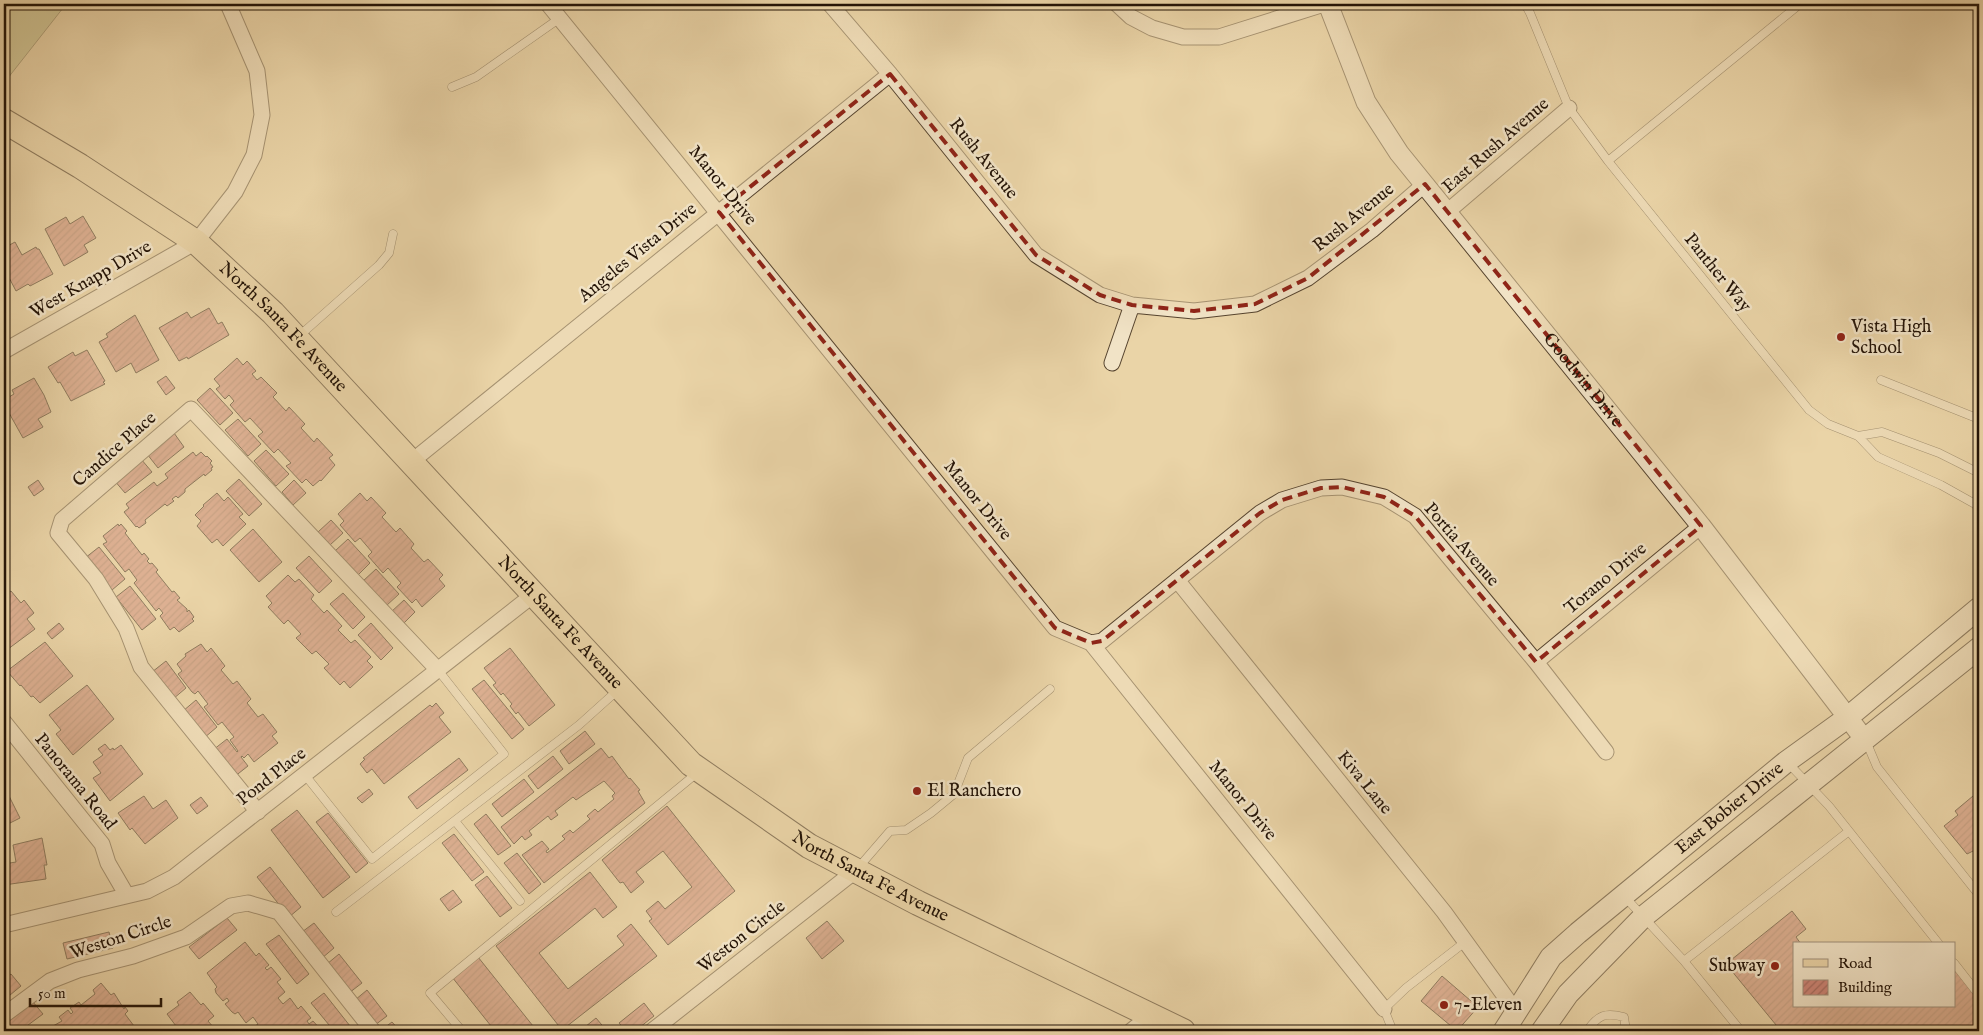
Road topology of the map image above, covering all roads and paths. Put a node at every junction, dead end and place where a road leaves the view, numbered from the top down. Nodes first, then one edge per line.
1 (228, 4) edge
2 (548, 4) edge
3 (830, 4) edge
4 (1117, 4) edge
5 (1324, 4) edge
6 (1328, 4) edge
7 (1525, 4) edge
8 (1800, 4) edge
9 (560, 18) junction
10 (890, 74) junction
11 (452, 87) dead end
12 (1569, 108) junction
13 (4, 121) edge
14 (1608, 161) junction
15 (1425, 184) junction
16 (719, 212) junction
17 (1447, 212) junction
18 (393, 234) dead end
19 (196, 242) junction
20 (1132, 305) junction
21 (297, 338) junction
22 (4, 351) edge
23 (1112, 363) dead end
24 (1881, 380) dead end
25 (1979, 419) edge
26 (1858, 436) junction
27 (411, 462) junction
28 (1979, 473) edge
29 (1979, 509) edge
30 (1701, 526) junction
31 (1177, 580) junction
32 (533, 595) junction
33 (1979, 608) edge
34 (1092, 643) junction
35 (1979, 648) edge
36 (1536, 662) junction
37 (438, 670) junction
38 (620, 688) junction
39 (1050, 689) dead end
40 (1847, 718) junction
41 (4, 722) edge
42 (1865, 740) junction
43 (1606, 752) dead end
44 (1786, 762) junction
45 (700, 770) junction
46 (305, 775) junction
47 (1809, 784) junction
48 (258, 812) junction
49 (455, 821) junction
50 (1849, 831) junction
51 (855, 871) junction
52 (126, 894) junction
53 (1624, 895) junction
54 (1979, 896) edge
55 (520, 901) dead end
56 (336, 912) dead end
57 (1642, 917) junction
58 (4, 925) edge
59 (1465, 942) junction
60 (1938, 942) edge
61 (1684, 961) junction
62 (1956, 966) edge
63 (1979, 995) edge
64 (1384, 1009) junction
65 (1517, 1013) junction
66 (1151, 1015) junction
67 (4, 1016) edge
68 (373, 1031) edge
69 (462, 1031) edge
70 (652, 1031) edge
71 (1131, 1031) edge
72 (1184, 1031) edge
73 (1393, 1031) edge
74 (1504, 1031) edge
75 (1542, 1031) edge
76 (1587, 1031) edge
77 (1626, 1031) edge
78 (1741, 1031) edge

1 - 19 street
2 - 9 street, Manor Drive
3 - 10 street, Rush Avenue
4 - 5 street
6 - 15 street, Goodwin Drive
7 - 12 lane, Panther Way
8 - 14 lane
9 - 11 lane
9 - 16 street, Manor Drive
10 - 16 street, Angeles Vista Drive
10 - 20 street, Rush Avenue
12 - 14 lane, Panther Way
12 - 17 street, East Rush Avenue
13 - 19 main road, North Santa Fe Avenue
14 - 26 lane, Panther Way
15 - 17 street, Goodwin Drive
15 - 20 street, Rush Avenue
16 - 27 street, Angeles Vista Drive
16 - 34 street, Manor Drive
17 - 30 street, Goodwin Drive
18 - 21 lane
19 - 21 main road, North Santa Fe Avenue
19 - 22 street, West Knapp Drive
20 - 23 street
21 - 27 main road, North Santa Fe Avenue
24 - 25 lane
26 - 28 lane
26 - 29 lane, Panther Way
27 - 32 main road, North Santa Fe Avenue
30 - 36 street, Torano Drive
30 - 40 street, Goodwin Drive
31 - 34 street, Portia Avenue
31 - 36 street, Portia Avenue
31 - 59 street, Kiva Lane
32 - 37 street, Pond Place
32 - 38 main road, North Santa Fe Avenue
33 - 40 main road, East Bobier Drive
34 - 64 street, Manor Drive
35 - 42 main road, East Bobier Drive
36 - 43 street, Portia Avenue
37 - 46 street, Pond Place
37 - 46 lane
37 - 48 street, Candice Place
38 - 45 main road, North Santa Fe Avenue
38 - 49 lane
39 - 51 lane
40 - 42 street, Goodwin Drive
40 - 44 main road, East Bobier Drive
41 - 52 street, Panorama Road
42 - 47 main road, East Bobier Drive
42 - 54 lane
44 - 47 lane
44 - 53 main road, East Bobier Drive
45 - 51 main road, North Santa Fe Avenue
45 - 69 lane
46 - 48 street, Pond Place
47 - 50 lane
47 - 57 main road, East Bobier Drive
48 - 52 street, Pond Place
49 - 55 lane
49 - 56 lane
50 - 60 lane
50 - 61 lane
51 - 66 main road, North Santa Fe Avenue
51 - 70 street, Weston Circle
52 - 58 street, Pond Place
53 - 57 lane
53 - 65 main road, East Bobier Drive
57 - 61 lane
57 - 75 main road, East Bobier Drive
59 - 64 lane
59 - 65 street, Kiva Lane
61 - 78 lane
62 - 63 lane
64 - 73 lane
65 - 74 main road, East Bobier Drive
66 - 71 street
66 - 72 main road, North Santa Fe Avenue
67 - 68 street, Weston Circle
76 - 77 lane

